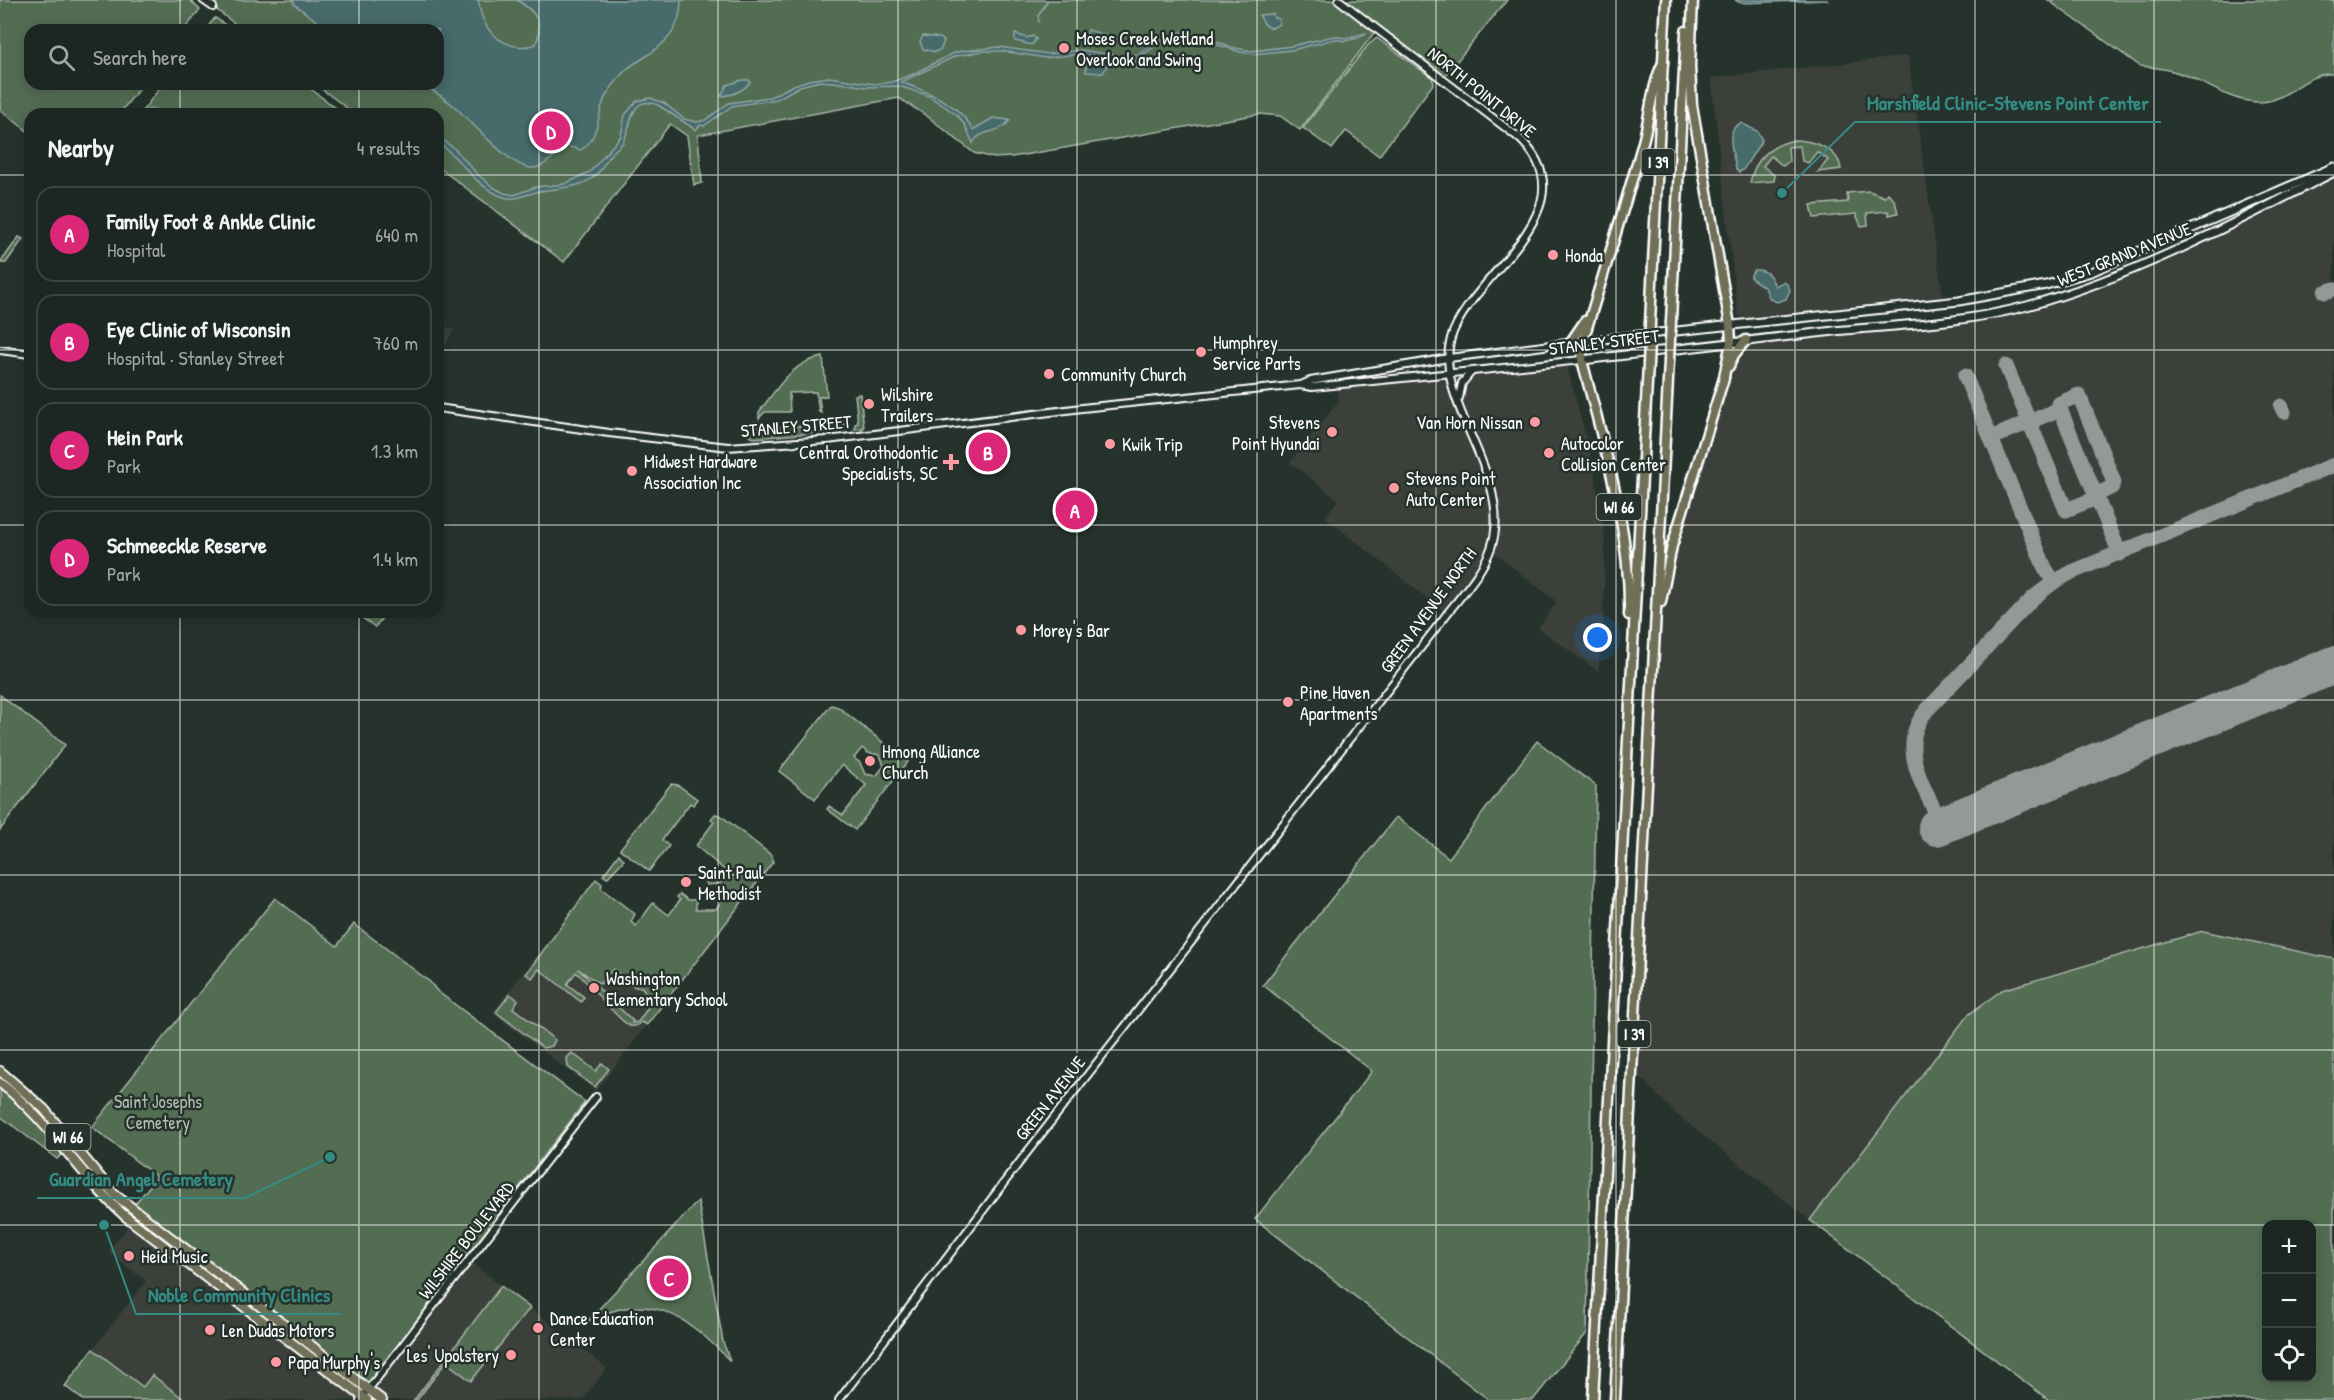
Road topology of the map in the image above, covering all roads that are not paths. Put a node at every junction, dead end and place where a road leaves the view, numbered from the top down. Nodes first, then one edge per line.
1 (203, 0) edge
2 (1339, 0) edge
3 (1666, 0) edge
4 (1687, 0) edge
5 (1693, 0) edge
6 (213, 7) dead end
7 (1663, 63) junction
8 (2334, 167) edge
9 (2334, 172) edge
10 (1909, 306) joint
11 (1592, 311) junction
12 (1912, 324) joint
13 (1730, 325) junction
14 (1746, 340) junction
15 (1583, 341) junction
16 (1731, 342) junction
17 (1570, 343) junction
18 (0, 350) edge
19 (24, 353) edge
20 (1449, 358) junction
21 (1582, 360) junction
22 (1473, 370) junction
23 (1450, 372) junction
24 (1723, 382) junction
25 (1300, 385) junction
26 (1460, 405) junction
27 (444, 409) edge
28 (1656, 613) junction
29 (1632, 658) junction
30 (1287, 818) joint
31 (0, 1071) edge
32 (0, 1083) edge
33 (596, 1097) dead end
34 (369, 1390) junction
35 (363, 1399) edge
36 (382, 1400) edge
37 (839, 1400) edge
38 (1593, 1400) edge
39 (1614, 1400) edge

1 - 6 street
2 - 20 street, NORTH POINT DRIVE
3 - 7 highway, I 39
4 - 28 highway, I 39, bridge
5 - 13 highway
7 - 11 highway
7 - 29 highway, I 39, bridge
8 - 10 main road, WEST GRAND AVENUE
9 - 12 main road, WEST GRAND AVENUE
10 - 13 main road, STANLEY STREET
11 - 15 highway
11 - 17 highway
12 - 14 main road, STANLEY STREET
13 - 15 main road, STANLEY STREET
13 - 16 highway
14 - 16 main road, STANLEY STREET
14 - 24 highway
15 - 17 street, STANLEY STREET
15 - 21 highway
16 - 21 main road, STANLEY STREET
16 - 24 highway
17 - 20 street, STANLEY STREET
18 - 19 street
20 - 23 street, GREEN AVENUE NORTH
20 - 25 street, STANLEY STREET
21 - 22 street, STANLEY STREET
21 - 29 highway, WI 66
22 - 23 street, STANLEY STREET
22 - 26 street
23 - 25 street, STANLEY STREET
23 - 26 street, GREEN AVENUE NORTH
24 - 28 highway
25 - 27 street, STANLEY STREET
26 - 30 street, GREEN AVENUE NORTH
28 - 39 highway, I 39
29 - 38 highway, I 39
30 - 37 street, GREEN AVENUE
31 - 34 main road, WI 66
32 - 35 main road, WI 66
33 - 34 street, WILSHIRE BOULEVARD
34 - 35 street, WILSHIRE BOULEVARD
34 - 36 main road, WI 66

